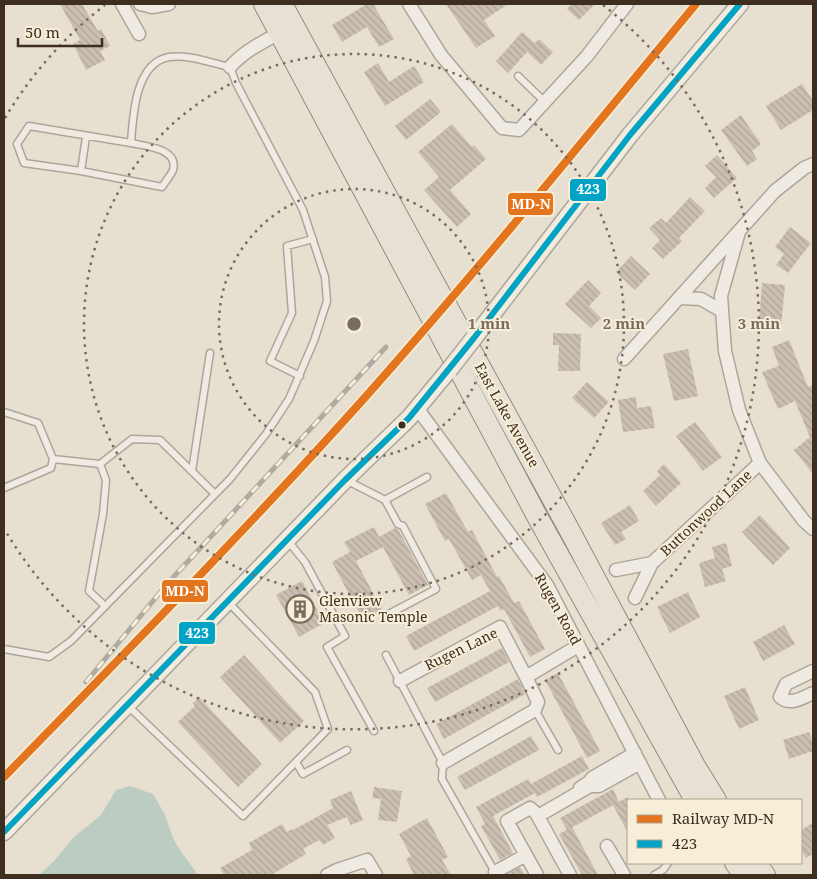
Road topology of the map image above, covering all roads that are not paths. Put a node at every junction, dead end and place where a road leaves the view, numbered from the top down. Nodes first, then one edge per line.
1 (122, 4) edge
2 (140, 4) edge
3 (169, 4) edge
4 (264, 4) edge
5 (282, 4) edge
6 (409, 4) edge
7 (627, 4) edge
8 (740, 4) edge
9 (286, 29) junction
10 (139, 34) dead end
11 (230, 67) junction
12 (518, 76) dead end
13 (545, 102) junction
14 (86, 137) junction
15 (131, 143) junction
16 (813, 164) edge
17 (81, 171) junction
18 (739, 232) junction
19 (313, 239) junction
20 (679, 298) junction
21 (722, 311) junction
22 (210, 353) dead end
23 (624, 359) dead end
24 (300, 376) junction
25 (417, 408) junction
26 (4, 412) edge
27 (53, 459) junction
28 (760, 463) junction
29 (100, 464) junction
30 (192, 471) junction
31 (427, 477) dead end
32 (345, 480) junction
33 (4, 488) edge
34 (215, 494) junction
35 (385, 500) junction
36 (813, 528) edge
37 (287, 540) junction
38 (652, 563) junction
39 (616, 570) dead end
40 (635, 598) dead end
41 (228, 601) junction
42 (105, 606) junction
43 (387, 615) dead end
44 (578, 646) junction
45 (4, 649) edge
46 (386, 655) dead end
47 (813, 671) edge
48 (526, 677) junction
49 (400, 681) junction
50 (813, 693) edge
51 (127, 705) junction
52 (535, 710) junction
53 (374, 731) dead end
54 (347, 750) dead end
55 (558, 750) dead end
56 (637, 758) junction
57 (296, 762) junction
58 (442, 763) junction
59 (659, 799) edge
60 (694, 799) edge
61 (715, 799) edge
62 (537, 814) junction
63 (4, 832) edge
64 (607, 846) dead end
65 (526, 855) junction
66 (667, 864) edge
67 (736, 864) edge
68 (757, 864) edge
69 (496, 874) edge
70 (327, 875) edge
71 (376, 875) edge
72 (537, 875) edge
73 (570, 875) edge
74 (624, 875) edge
75 (654, 875) edge
76 (744, 875) edge
77 (765, 875) edge

1 - 10 street
2 - 3 street
4 - 9 main road, East Lake Avenue
5 - 9 main road, East Lake Avenue
6 - 13 street
7 - 13 street
8 - 25 street, bridge
9 - 11 street
9 - 60 main road, East Lake Avenue
9 - 61 main road, East Lake Avenue
11 - 15 lane
11 - 19 lane
12 - 13 lane
14 - 15 lane
14 - 17 lane
14 - 17 lane
15 - 17 lane
16 - 18 street
18 - 20 street
18 - 21 street
19 - 24 lane
19 - 24 lane
20 - 21 street
20 - 23 street
21 - 28 street
22 - 30 lane
24 - 34 lane
25 - 32 street
25 - 44 street, Rugen Road
26 - 27 lane
27 - 29 lane
27 - 33 lane
28 - 36 street
28 - 38 street, Buttonwood Lane
29 - 30 lane
29 - 42 lane
30 - 34 lane
31 - 35 lane
32 - 35 lane
32 - 37 street
34 - 42 lane
35 - 43 lane
37 - 41 street
37 - 53 lane
38 - 39 street, Buttonwood Lane
38 - 40 street, Buttonwood Lane
41 - 51 street
41 - 57 lane
42 - 45 lane
44 - 48 street
44 - 56 street, Rugen Road
46 - 49 lane
47 - 50 street
48 - 49 street, Rugen Lane
48 - 52 street, Rugen Lane
49 - 58 lane
51 - 57 lane
51 - 63 street
52 - 55 lane
52 - 58 street
54 - 57 lane
56 - 59 street, Rugen Road
56 - 62 street
58 - 69 lane
62 - 65 street
62 - 73 street
64 - 74 street
65 - 69 street
65 - 72 street
66 - 75 lane
67 - 76 main road
68 - 77 main road
70 - 71 street

